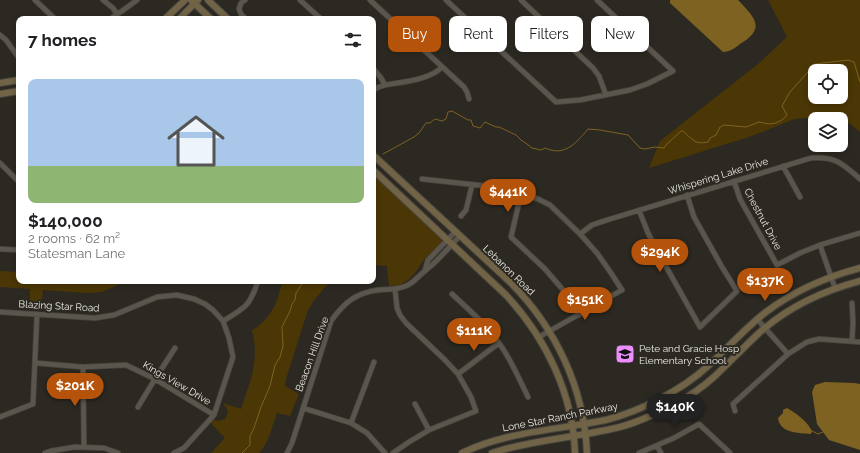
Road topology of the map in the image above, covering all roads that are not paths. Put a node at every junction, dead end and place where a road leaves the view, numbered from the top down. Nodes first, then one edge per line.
1 (35, 0) edge
2 (104, 0) edge
3 (137, 0) edge
4 (185, 0) edge
5 (208, 0) edge
6 (245, 0) edge
7 (300, 0) edge
8 (370, 0) edge
9 (446, 0) edge
10 (521, 0) edge
11 (597, 0) edge
12 (194, 1) edge
13 (117, 14) junction
14 (53, 16) edge
15 (114, 16) edge
16 (168, 16) edge
17 (182, 16) edge
18 (208, 16) edge
19 (225, 16) edge
20 (243, 16) edge
21 (317, 16) edge
22 (0, 35) edge
23 (16, 54) edge
24 (442, 67) junction
25 (376, 72) edge
26 (16, 80) edge
27 (0, 83) edge
28 (384, 85) junction
29 (376, 88) edge
30 (16, 91) edge
31 (0, 94) edge
32 (606, 95) junction
33 (469, 99) dead end
34 (376, 158) edge
35 (0, 163) edge
36 (783, 166) junction
37 (376, 173) edge
38 (16, 177) edge
39 (422, 179) dead end
40 (860, 179) edge
41 (734, 181) junction
42 (472, 185) junction
43 (522, 194) junction
44 (687, 195) junction
45 (800, 197) dead end
46 (640, 210) junction
47 (461, 216) dead end
48 (860, 233) edge
49 (457, 234) junction
50 (580, 234) junction
51 (449, 242) junction
52 (820, 245) junction
53 (0, 249) edge
54 (16, 250) edge
55 (860, 268) edge
56 (831, 277) junction
57 (860, 281) edge
58 (257, 284) edge
59 (835, 288) junction
60 (394, 289) junction
61 (452, 294) dead end
62 (852, 303) dead end
63 (0, 312) edge
64 (37, 314) junction
65 (579, 315) junction
66 (757, 319) junction
67 (223, 321) junction
68 (765, 328) junction
69 (549, 332) junction
70 (539, 337) junction
71 (852, 341) junction
72 (860, 342) edge
73 (499, 343) junction
74 (175, 348) dead end
75 (788, 354) junction
76 (374, 362) dead end
77 (36, 363) junction
78 (83, 367) junction
79 (458, 374) junction
80 (693, 378) junction
81 (155, 379) junction
82 (700, 387) junction
83 (663, 396) junction
84 (528, 397) dead end
85 (415, 404) dead end
86 (138, 407) dead end
87 (668, 407) junction
88 (302, 408) junction
89 (735, 411) dead end
90 (214, 415) junction
91 (0, 417) edge
92 (351, 423) junction
93 (584, 424) junction
94 (572, 426) junction
95 (429, 430) junction
96 (585, 434) junction
97 (574, 436) junction
98 (657, 446) junction
99 (84, 447) junction
100 (45, 453) edge
101 (118, 453) edge
102 (174, 453) edge
103 (287, 453) edge
104 (385, 453) edge
105 (393, 453) edge
106 (462, 453) edge
107 (492, 453) edge
108 (575, 453) edge
109 (587, 453) edge
110 (639, 453) edge
111 (660, 453) edge
112 (730, 453) edge

1 - 14 street
2 - 13 street
3 - 13 street
4 - 16 main road
5 - 19 main road
6 - 20 street
7 - 21 street
8 - 24 street
9 - 32 street
10 - 32 street
11 - 32 street
12 - 17 main road
12 - 18 main road
13 - 15 street
22 - 23 street
24 - 28 street
24 - 33 street
25 - 28 street
26 - 27 main road
28 - 29 street
30 - 31 main road
34 - 49 main road, Lebanon Road
35 - 38 street
36 - 40 street, Whispering Lake Drive
36 - 41 street, Whispering Lake Drive
36 - 45 street
37 - 51 main road, Lebanon Road
39 - 42 street
41 - 44 street, Whispering Lake Drive
41 - 52 street, Chestnut Drive
42 - 43 street
42 - 47 street
43 - 50 street
43 - 65 street
44 - 46 street, Whispering Lake Drive
44 - 46 street
46 - 50 street, Whispering Lake Drive
48 - 52 street
49 - 51 street, Beacon Hill Drive
49 - 69 main road, Lebanon Road
50 - 65 street
51 - 60 street, Beacon Hill Drive
51 - 70 main road, Lebanon Road
52 - 56 street
53 - 54 street
55 - 56 main road, Lone Star Ranch Parkway
56 - 59 street
56 - 66 main road, Lone Star Ranch Parkway
57 - 59 main road, Lone Star Ranch Parkway
58 - 67 street
59 - 68 main road, Lone Star Ranch Parkway
60 - 79 street
60 - 88 street, Beacon Hill Drive
61 - 73 street
62 - 71 street
63 - 64 street, Blazing Star Road
64 - 67 street, Blazing Star Road
64 - 77 street
65 - 69 street
66 - 68 street
66 - 80 main road, Lone Star Ranch Parkway
67 - 90 street, Blazing Star Road
68 - 75 street
68 - 82 main road, Lone Star Ranch Parkway
69 - 70 street
69 - 93 main road, Lebanon Road
70 - 94 main road, Lebanon Road
71 - 72 street
71 - 75 street
73 - 79 street
73 - 84 street
74 - 81 street
75 - 89 street
76 - 92 street
77 - 78 street, Kings View Drive
77 - 91 street
78 - 81 street, Kings View Drive
78 - 99 street
79 - 95 street
80 - 82 main road
80 - 83 main road, Lone Star Ranch Parkway
81 - 86 street
81 - 90 street, Kings View Drive
82 - 87 main road, Lone Star Ranch Parkway
83 - 87 main road
83 - 93 main road, Lone Star Ranch Parkway
85 - 95 street
87 - 96 main road, Lone Star Ranch Parkway
88 - 92 street
88 - 103 street, Beacon Hill Drive
90 - 102 street
92 - 104 street
93 - 94 main road, Lone Star Ranch Parkway
93 - 96 main road, Lebanon Road
94 - 97 main road, Lebanon Road
94 - 106 main road, Lone Star Ranch Parkway
95 - 105 street
96 - 97 main road, Lone Star Ranch Parkway
96 - 109 main road, Lebanon Road
97 - 107 main road, Lone Star Ranch Parkway
97 - 108 main road, Lebanon Road
98 - 110 street
98 - 111 street
98 - 112 street
99 - 100 street
99 - 101 street

